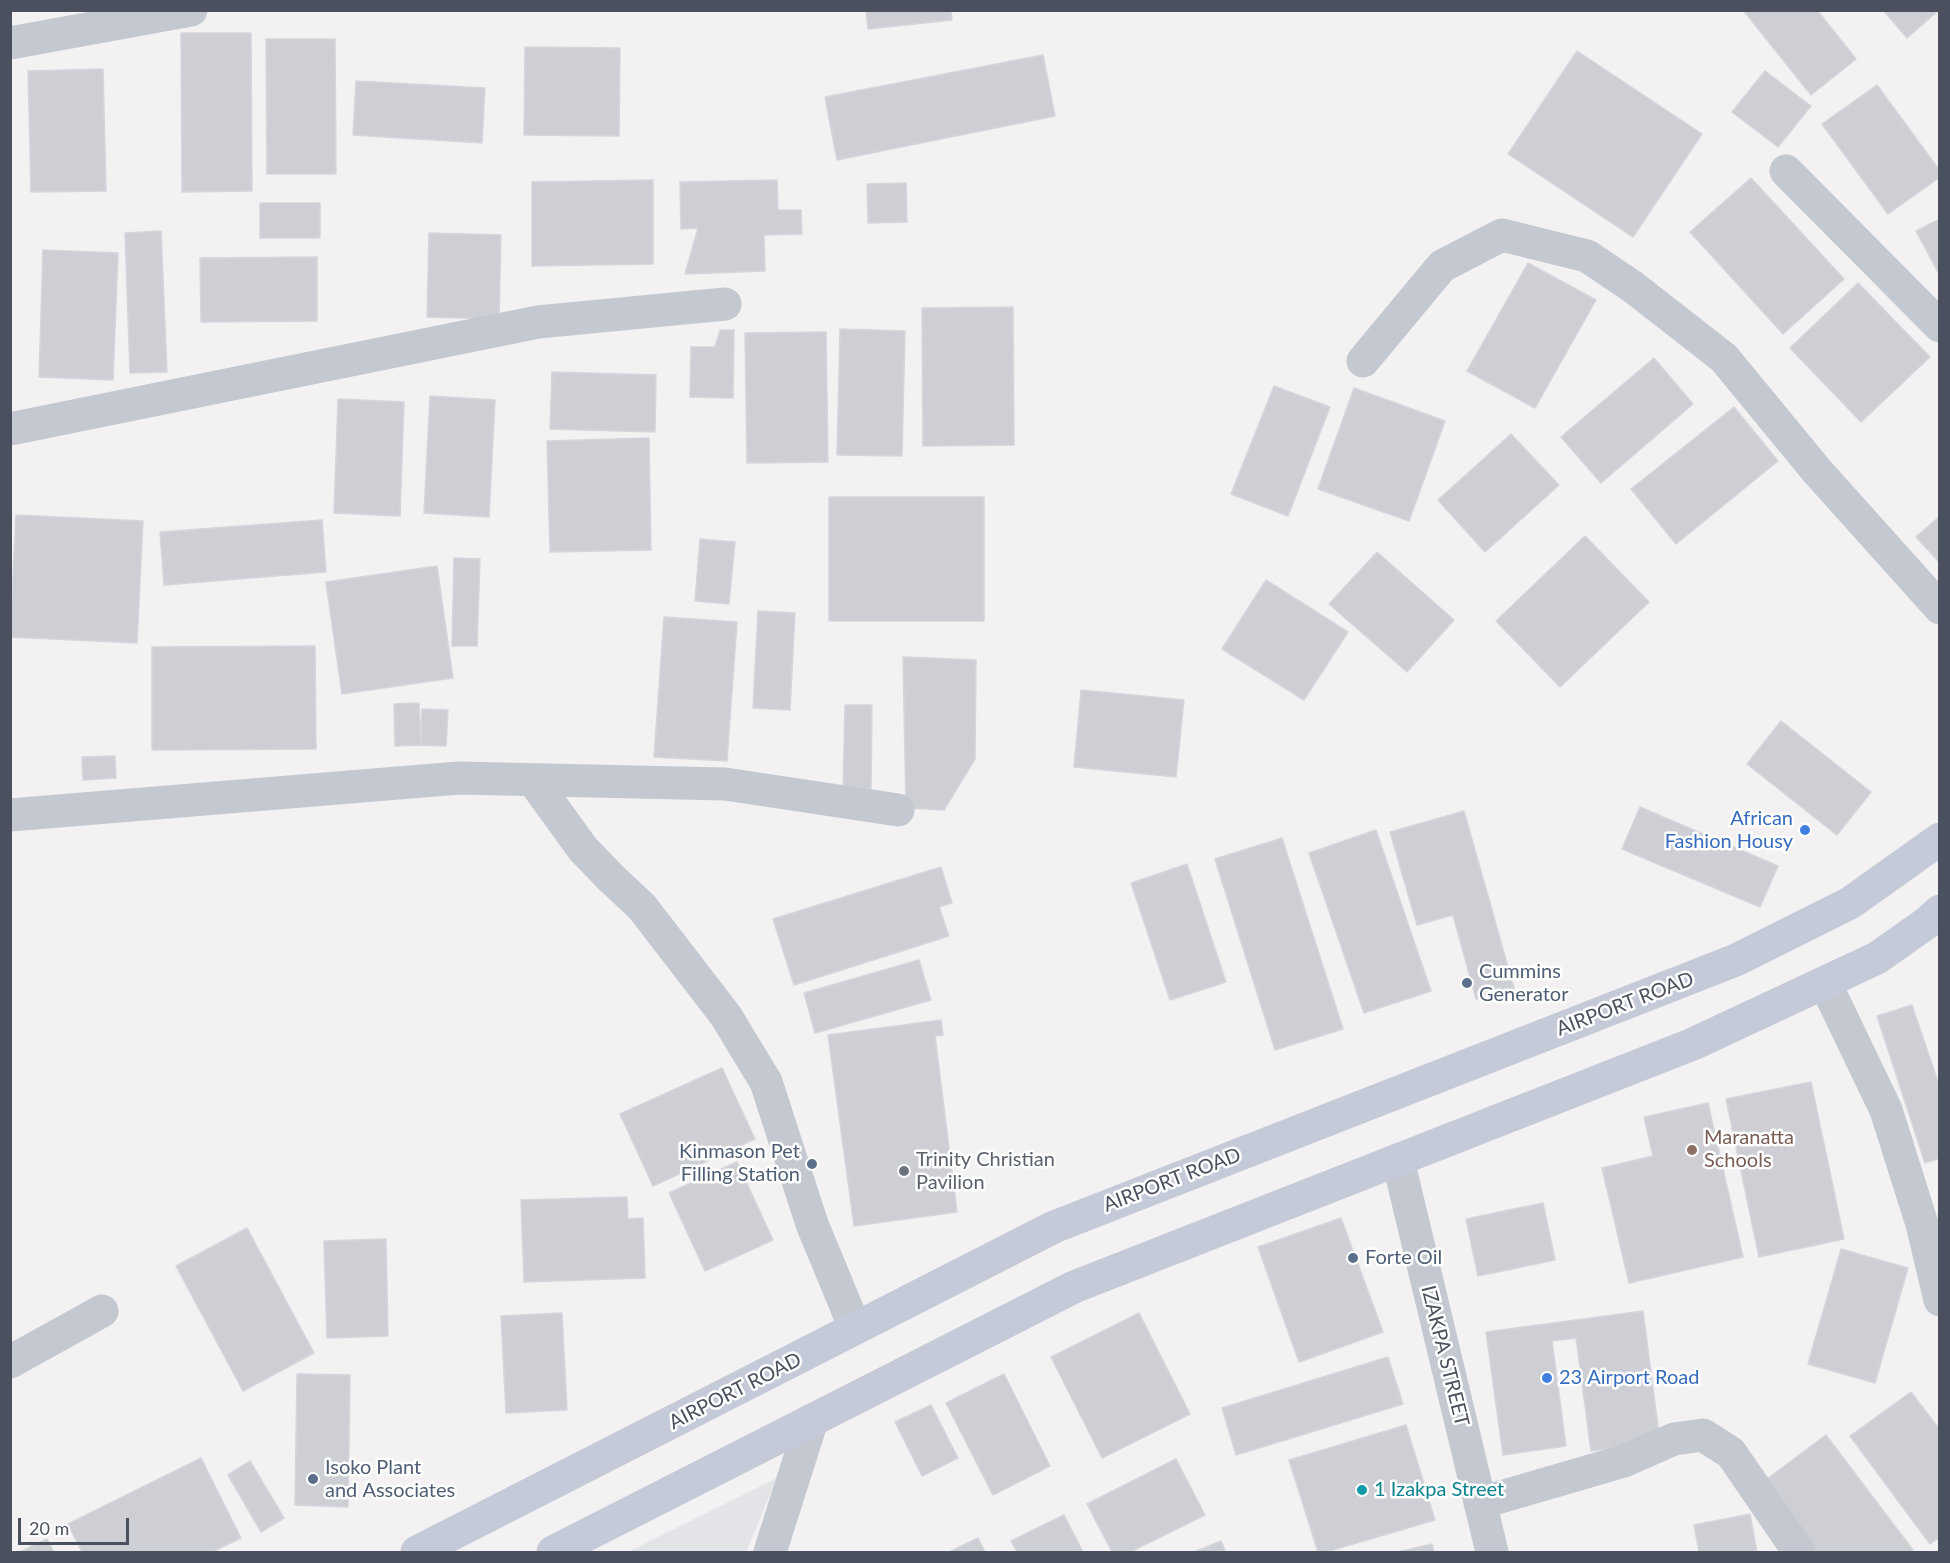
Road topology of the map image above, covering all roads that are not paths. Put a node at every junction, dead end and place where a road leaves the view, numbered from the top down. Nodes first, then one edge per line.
1 (191, 10) edge
2 (10, 43) edge
3 (1786, 171) dead end
4 (725, 304) dead end
5 (1940, 326) edge
6 (1363, 361) dead end
7 (10, 429) edge
8 (1940, 608) edge
9 (533, 780) junction
10 (898, 810) dead end
11 (10, 814) edge
12 (1940, 839) edge
13 (1940, 911) edge
14 (1825, 983) junction
15 (1398, 1160) junction
16 (1940, 1300) edge
17 (102, 1311) dead end
18 (855, 1329) junction
19 (10, 1362) edge
20 (812, 1420) junction
21 (1480, 1503) junction
22 (417, 1552) edge
23 (553, 1552) edge
24 (770, 1552) edge
25 (1492, 1552) edge
26 (1799, 1552) edge

1 - 2 street
3 - 5 street
4 - 7 street
6 - 8 street
9 - 10 street
9 - 11 street
9 - 18 street
12 - 18 main road, AIRPORT ROAD
13 - 14 main road
14 - 15 main road
14 - 16 street
15 - 20 main road
15 - 21 street, IZAKPA STREET
17 - 19 street
18 - 22 main road, AIRPORT ROAD
20 - 23 main road
20 - 24 street
21 - 25 street, IZAKPA STREET
21 - 26 street

